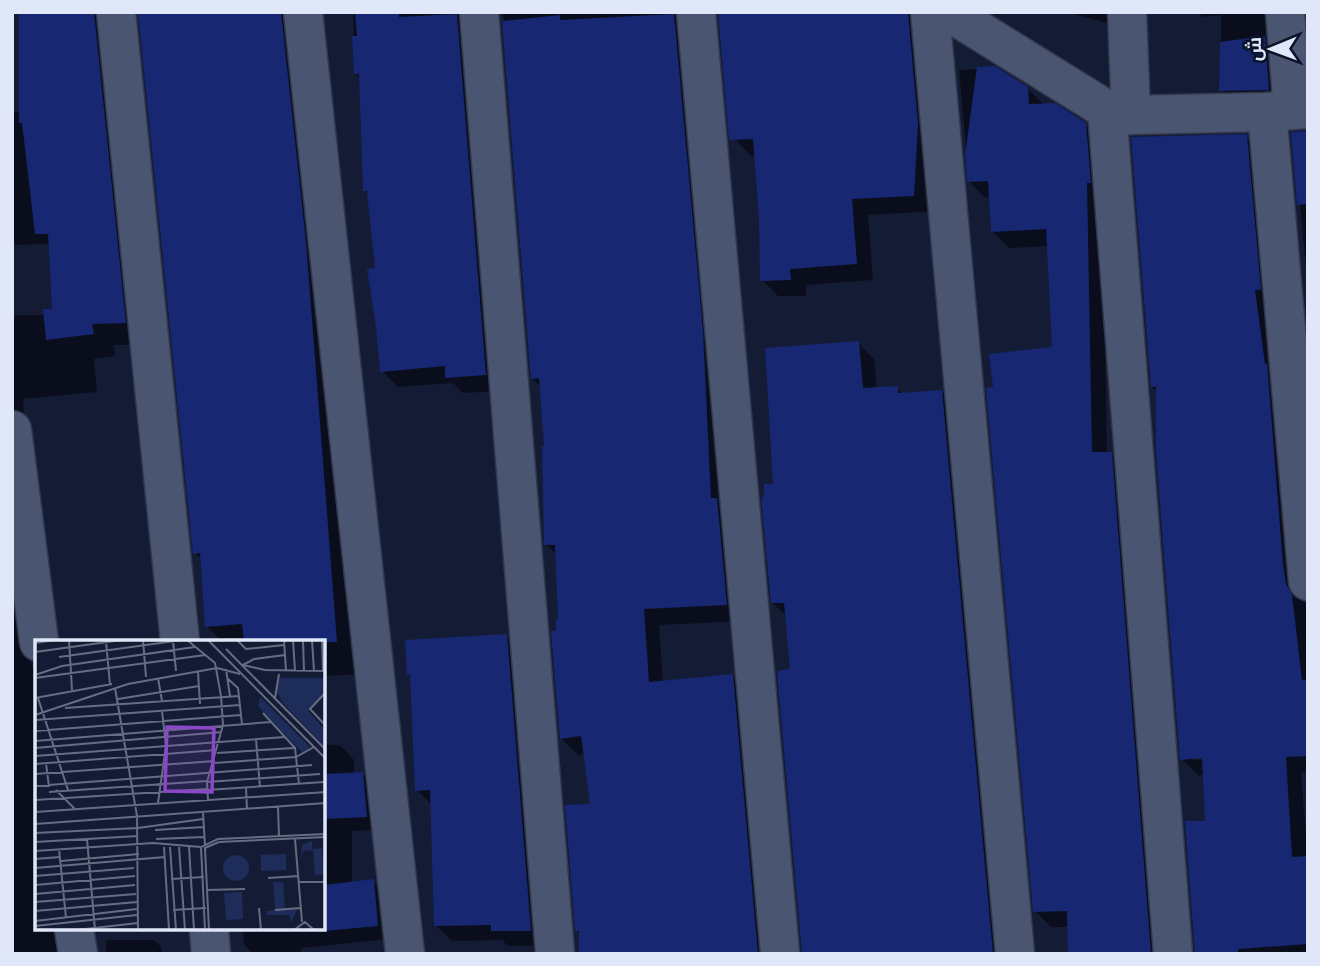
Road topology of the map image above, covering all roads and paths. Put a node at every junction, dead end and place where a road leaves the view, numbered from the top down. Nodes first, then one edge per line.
1 (116, 12) edge
2 (303, 12) edge
3 (479, 12) edge
4 (696, 12) edge
5 (930, 12) edge
6 (949, 12) edge
7 (1127, 12) edge
8 (1285, 12) edge
9 (1289, 110) edge
10 (1119, 112) junction
11 (12, 430) edge
12 (1308, 581) edge
13 (39, 640) edge
14 (180, 640) edge
15 (75, 931) edge
16 (209, 931) edge
17 (78, 954) edge
18 (211, 954) edge
19 (405, 954) edge
20 (555, 954) edge
21 (780, 954) edge
22 (1015, 954) edge
23 (1173, 954) edge

1 - 14 street
2 - 19 street
3 - 20 street
4 - 21 street
5 - 22 street
6 - 10 street
7 - 10 street
8 - 9 street
9 - 10 street
9 - 12 street
10 - 23 street
11 - 13 street
15 - 17 street
16 - 18 street

